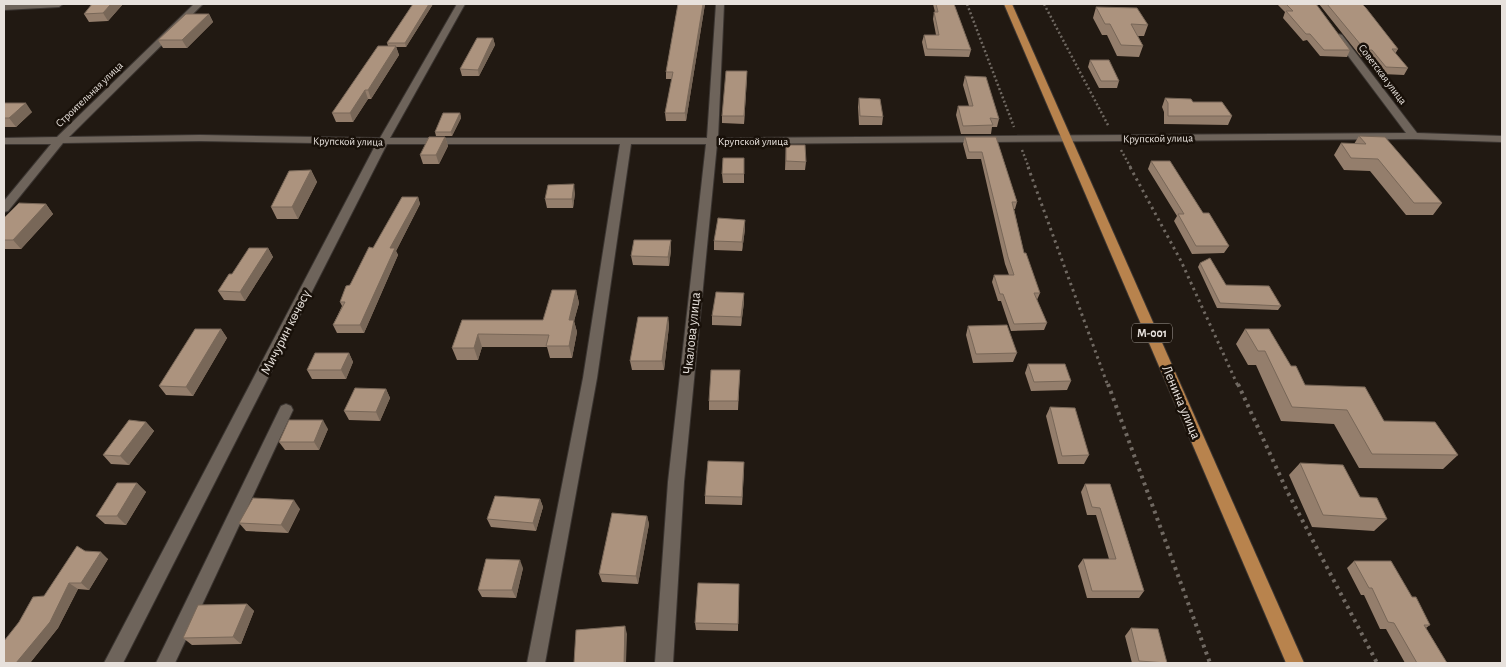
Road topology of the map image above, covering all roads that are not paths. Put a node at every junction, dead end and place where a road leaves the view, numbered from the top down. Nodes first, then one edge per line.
1 (59, 4) edge
2 (199, 4) edge
3 (461, 4) edge
4 (720, 4) edge
5 (1008, 4) edge
6 (4, 7) edge
7 (1331, 27) edge
8 (1414, 136) junction
9 (1069, 139) junction
10 (1502, 139) edge
11 (4, 141) edge
12 (59, 141) junction
13 (626, 141) junction
14 (712, 141) junction
15 (383, 142) junction
16 (4, 208) edge
17 (286, 410) dead end
18 (113, 663) edge
19 (165, 663) edge
20 (536, 663) edge
21 (664, 663) edge
22 (1294, 663) edge

1 - 6 street
2 - 12 street, Строительная улица
3 - 15 street, Мичурин көчөсү
4 - 14 street, Чкалова улица
5 - 9 main road, Ленина улица / М-001
7 - 8 street, Советская улица
8 - 9 street, Крупской улица
8 - 10 street, Крупской улица
9 - 14 street, Крупской улица
9 - 22 main road, Ленина улица / М-001
11 - 12 street, Крупской улица
12 - 15 street, Крупской улица
12 - 16 street, Строительная улица
13 - 14 street, Крупской улица
13 - 15 street, Крупской улица
13 - 20 street
14 - 21 street, Чкалова улица
15 - 18 street, Мичурин көчөсү
17 - 19 street

